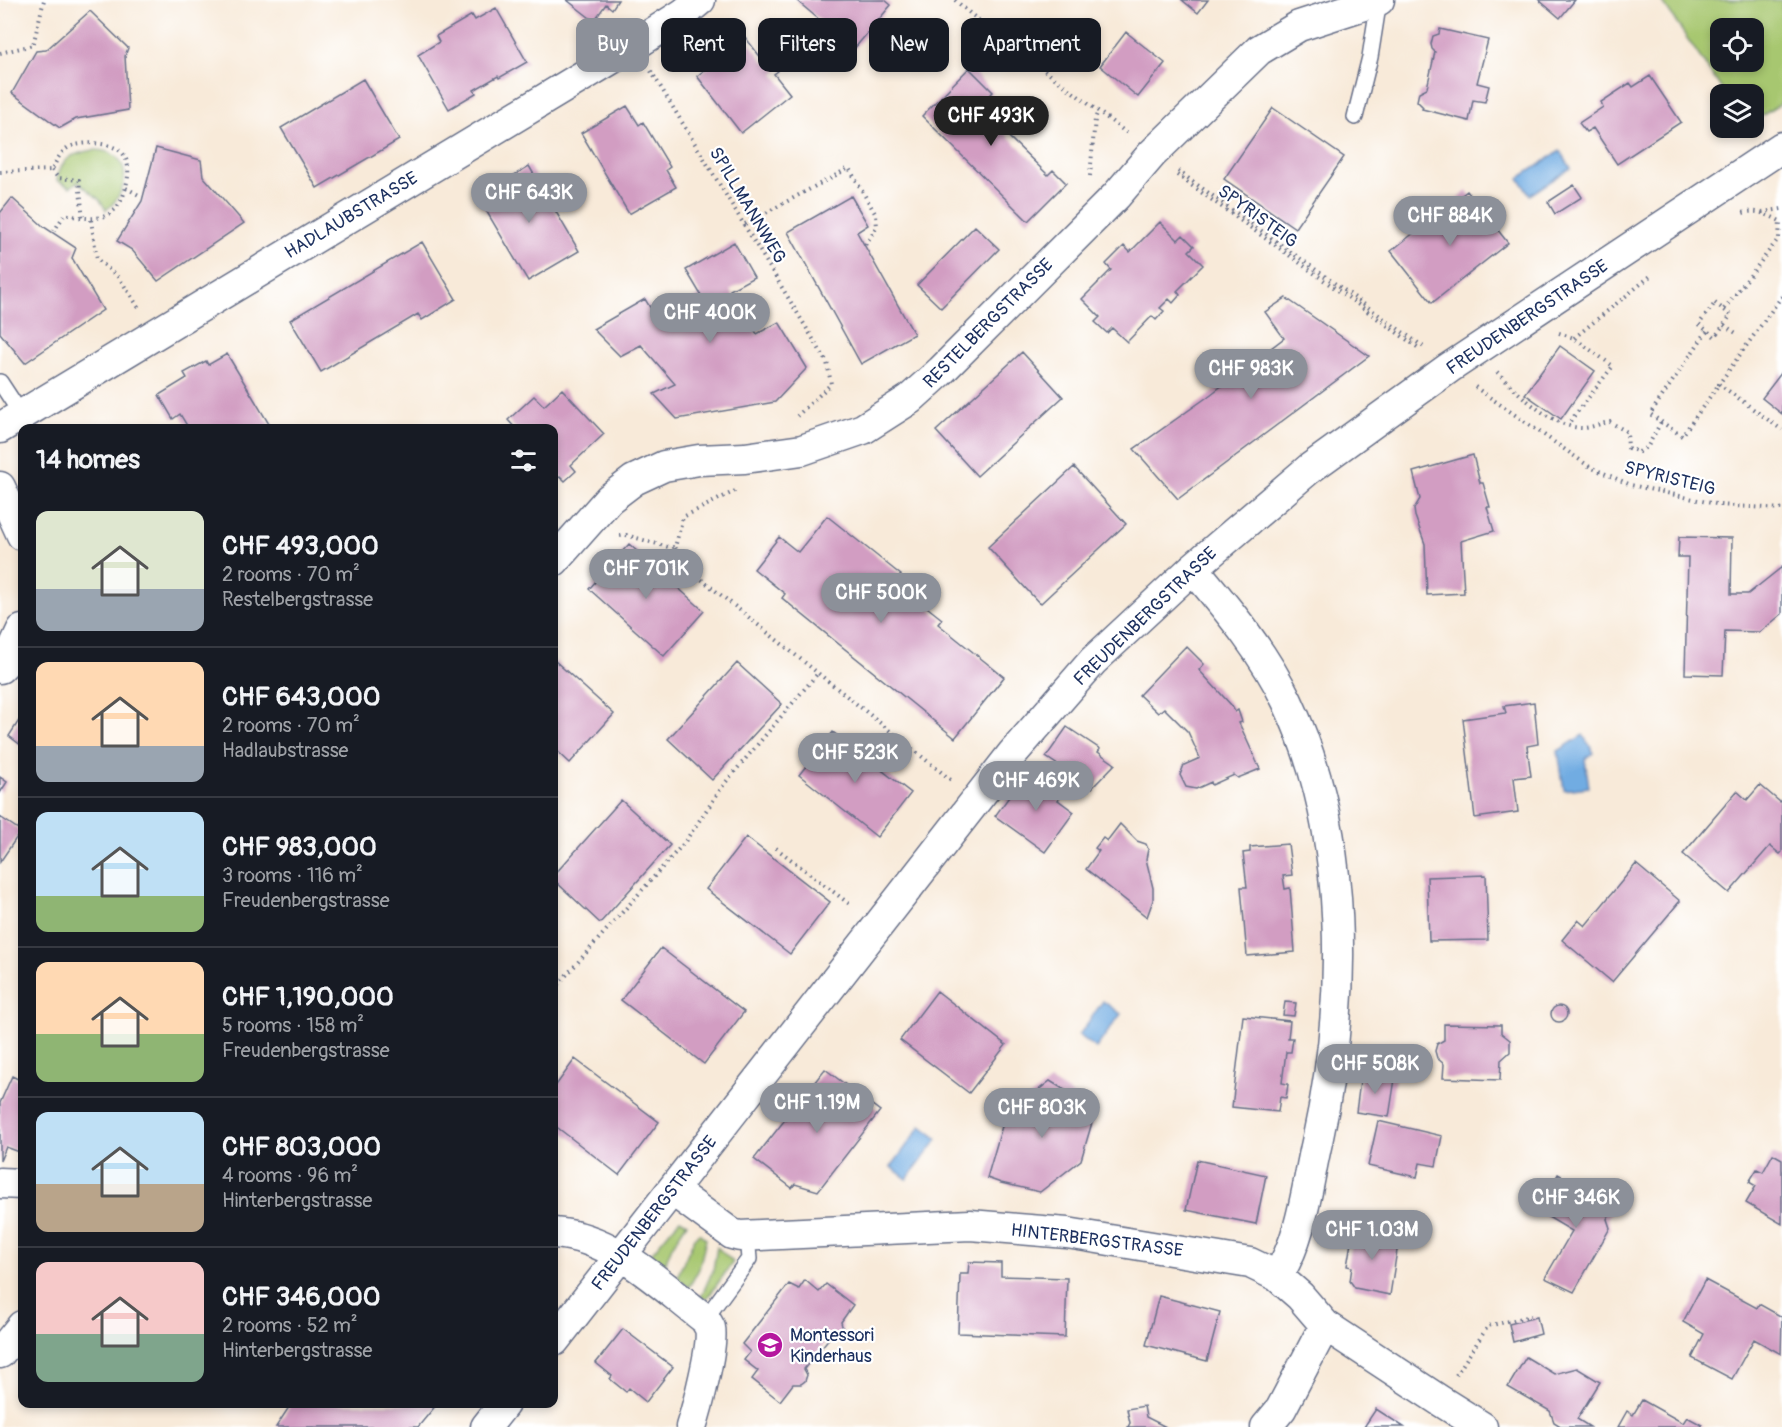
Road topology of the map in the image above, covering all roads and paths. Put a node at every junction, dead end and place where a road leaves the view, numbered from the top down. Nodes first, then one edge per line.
1 (44, 0) edge
2 (700, 0) edge
3 (955, 0) edge
4 (1379, 0) edge
5 (0, 53) edge
6 (649, 67) edge
7 (1098, 111) junction
8 (1355, 117) dead end
9 (1132, 137) dead end
10 (1782, 147) edge
11 (1171, 166) dead end
12 (52, 171) junction
13 (0, 172) edge
14 (1176, 174) dead end
15 (1090, 181) dead end
16 (126, 188) junction
17 (139, 195) dead end
18 (1782, 209) edge
19 (1762, 212) junction
20 (1740, 215) dead end
21 (83, 219) junction
22 (91, 220) junction
23 (745, 224) junction
24 (54, 231) dead end
25 (865, 245) dead end
26 (1660, 268) dead end
27 (1782, 296) edge
28 (1724, 309) junction
29 (144, 315) dead end
30 (1724, 325) junction
31 (1707, 331) junction
32 (1739, 335) dead end
33 (0, 382) edge
34 (1719, 384) junction
35 (1472, 385) dead end
36 (1521, 396) dead end
37 (797, 417) dead end
38 (11, 421) edge
39 (1661, 422) junction
40 (1568, 424) junction
41 (1782, 430) edge
42 (0, 487) edge
43 (740, 489) dead end
44 (1782, 509) edge
45 (18, 526) edge
46 (626, 535) dead end
47 (675, 547) junction
48 (558, 556) edge
49 (1193, 568) junction
50 (18, 639) edge
51 (0, 668) edge
52 (818, 673) junction
53 (951, 780) dead end
54 (776, 848) dead end
55 (852, 906) dead end
56 (558, 985) edge
57 (0, 1183) edge
58 (18, 1184) edge
59 (672, 1190) junction
60 (558, 1234) edge
61 (747, 1236) junction
62 (622, 1254) junction
63 (1277, 1276) junction
64 (1531, 1316) dead end
65 (705, 1319) junction
66 (1325, 1325) junction
67 (18, 1331) edge
68 (558, 1336) edge
69 (0, 1353) edge
70 (1450, 1385) dead end
71 (501, 1408) edge
72 (486, 1427) edge
73 (691, 1427) edge
74 (1266, 1427) edge
75 (1482, 1427) edge

1 - 5 path
2 - 38 street, HADLAUBSTRASSE
3 - 7 path
4 - 8 lane
4 - 48 street, RESTELBERGSTRASSE
6 - 23 path, SPILLMANNWEG
7 - 9 path
7 - 15 path
10 - 49 street, FREUDENBERGSTRASSE
11 - 14 path, SPYRISTEIG
12 - 13 path
12 - 16 path
12 - 21 path
16 - 17 path
16 - 22 path
18 - 19 path
19 - 20 path
19 - 28 path
21 - 22 path
21 - 24 path
22 - 29 path
23 - 25 path
23 - 37 path, SPILLMANNWEG
26 - 40 path
27 - 34 path
28 - 30 path
28 - 31 path
30 - 31 path
30 - 32 path
31 - 39 path
33 - 38 lane
34 - 39 path
34 - 41 path
35 - 44 path, SPYRISTEIG
36 - 40 path
39 - 40 path
42 - 45 street
43 - 47 path
46 - 47 path
47 - 52 path
49 - 59 street, FREUDENBERGSTRASSE
49 - 63 street
50 - 51 street
52 - 53 path
52 - 56 path
54 - 55 path
57 - 58 street
59 - 61 street, HINTERBERGSTRASSE
59 - 62 street, FREUDENBERGSTRASSE
60 - 62 street
61 - 63 street, HINTERBERGSTRASSE
61 - 65 lane
62 - 65 street
62 - 68 street, FREUDENBERGSTRASSE
63 - 66 street, HINTERBERGSTRASSE
64 - 70 path
65 - 73 street
66 - 74 street
66 - 75 street, HINTERBERGSTRASSE
67 - 69 street
71 - 72 street

